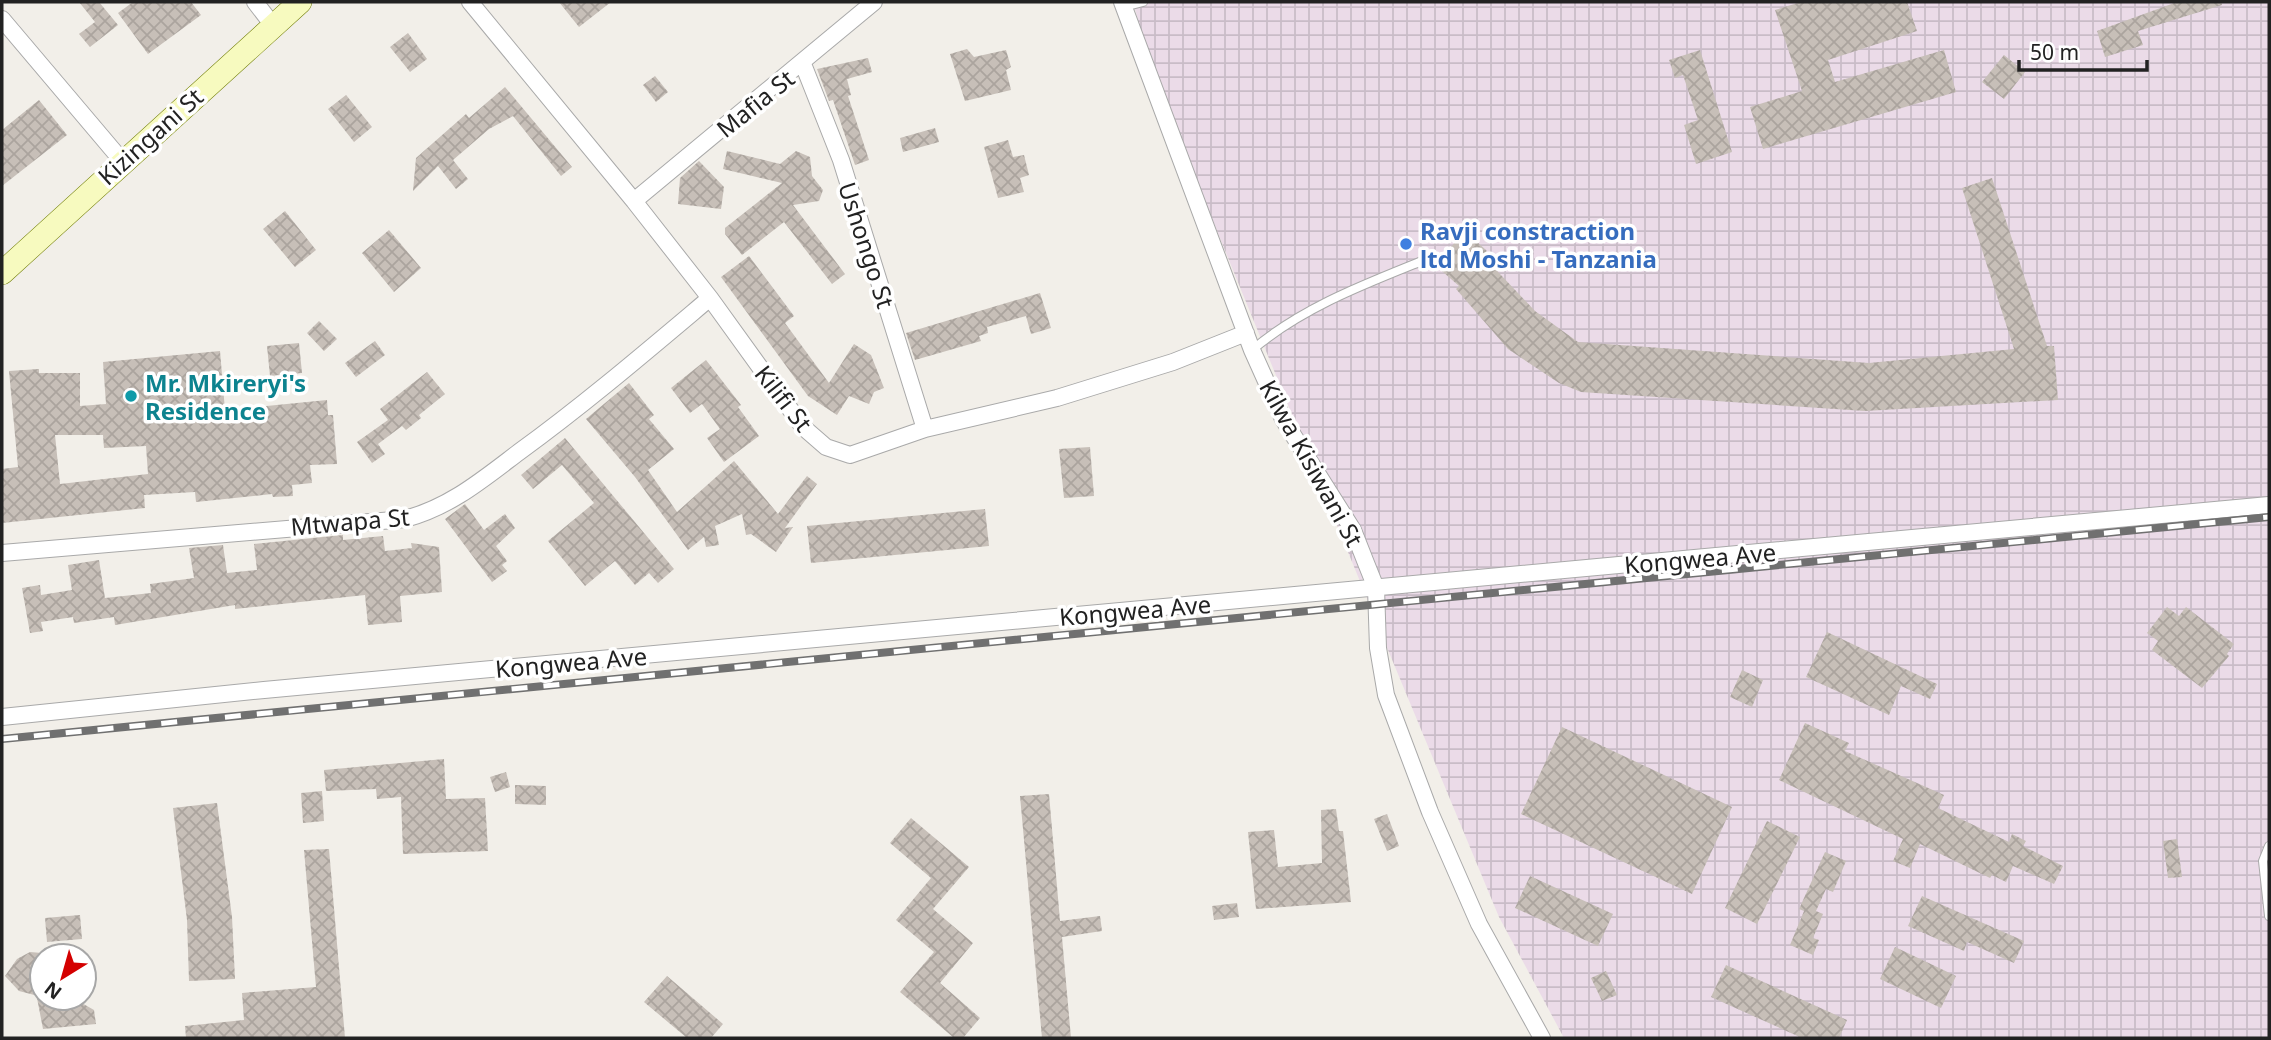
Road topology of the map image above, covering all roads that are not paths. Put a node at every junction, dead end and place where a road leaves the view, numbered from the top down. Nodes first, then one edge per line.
1 (254, 2) edge
2 (300, 2) edge
3 (470, 2) edge
4 (874, 2) edge
5 (1143, 2) edge
6 (1123, 4) edge
7 (2, 19) edge
8 (272, 24) junction
9 (803, 64) junction
10 (123, 162) junction
11 (634, 201) junction
12 (1427, 259) dead end
13 (2, 273) edge
14 (710, 298) junction
15 (1246, 333) junction
16 (1252, 350) junction
17 (926, 429) junction
18 (2269, 505) edge
19 (2, 553) edge
20 (1376, 589) junction
21 (2, 717) edge
22 (2269, 846) edge
23 (2269, 916) edge
24 (1542, 1038) edge

1 - 8 street
2 - 8 street, Kizingani St
3 - 11 street, Kilifi St
4 - 9 street, Mafia St
5 - 6 lane
6 - 15 street, Kilwa Kisiwani St
7 - 10 street
8 - 10 street, Kizingani St
9 - 11 street, Mafia St
9 - 17 street, Ushongo St
10 - 13 street, Kizingani St
11 - 14 street, Kilifi St
12 - 16 lane
14 - 17 street, Kilifi St
14 - 19 street, Mtwapa St
15 - 16 street, Kilwa Kisiwani St
15 - 17 street, Kilifi St
16 - 20 street, Kilwa Kisiwani St
18 - 20 street, Kongwea Ave
20 - 21 street, Kongwea Ave
20 - 24 street, Kilwa Kisiwani St
22 - 23 lane

